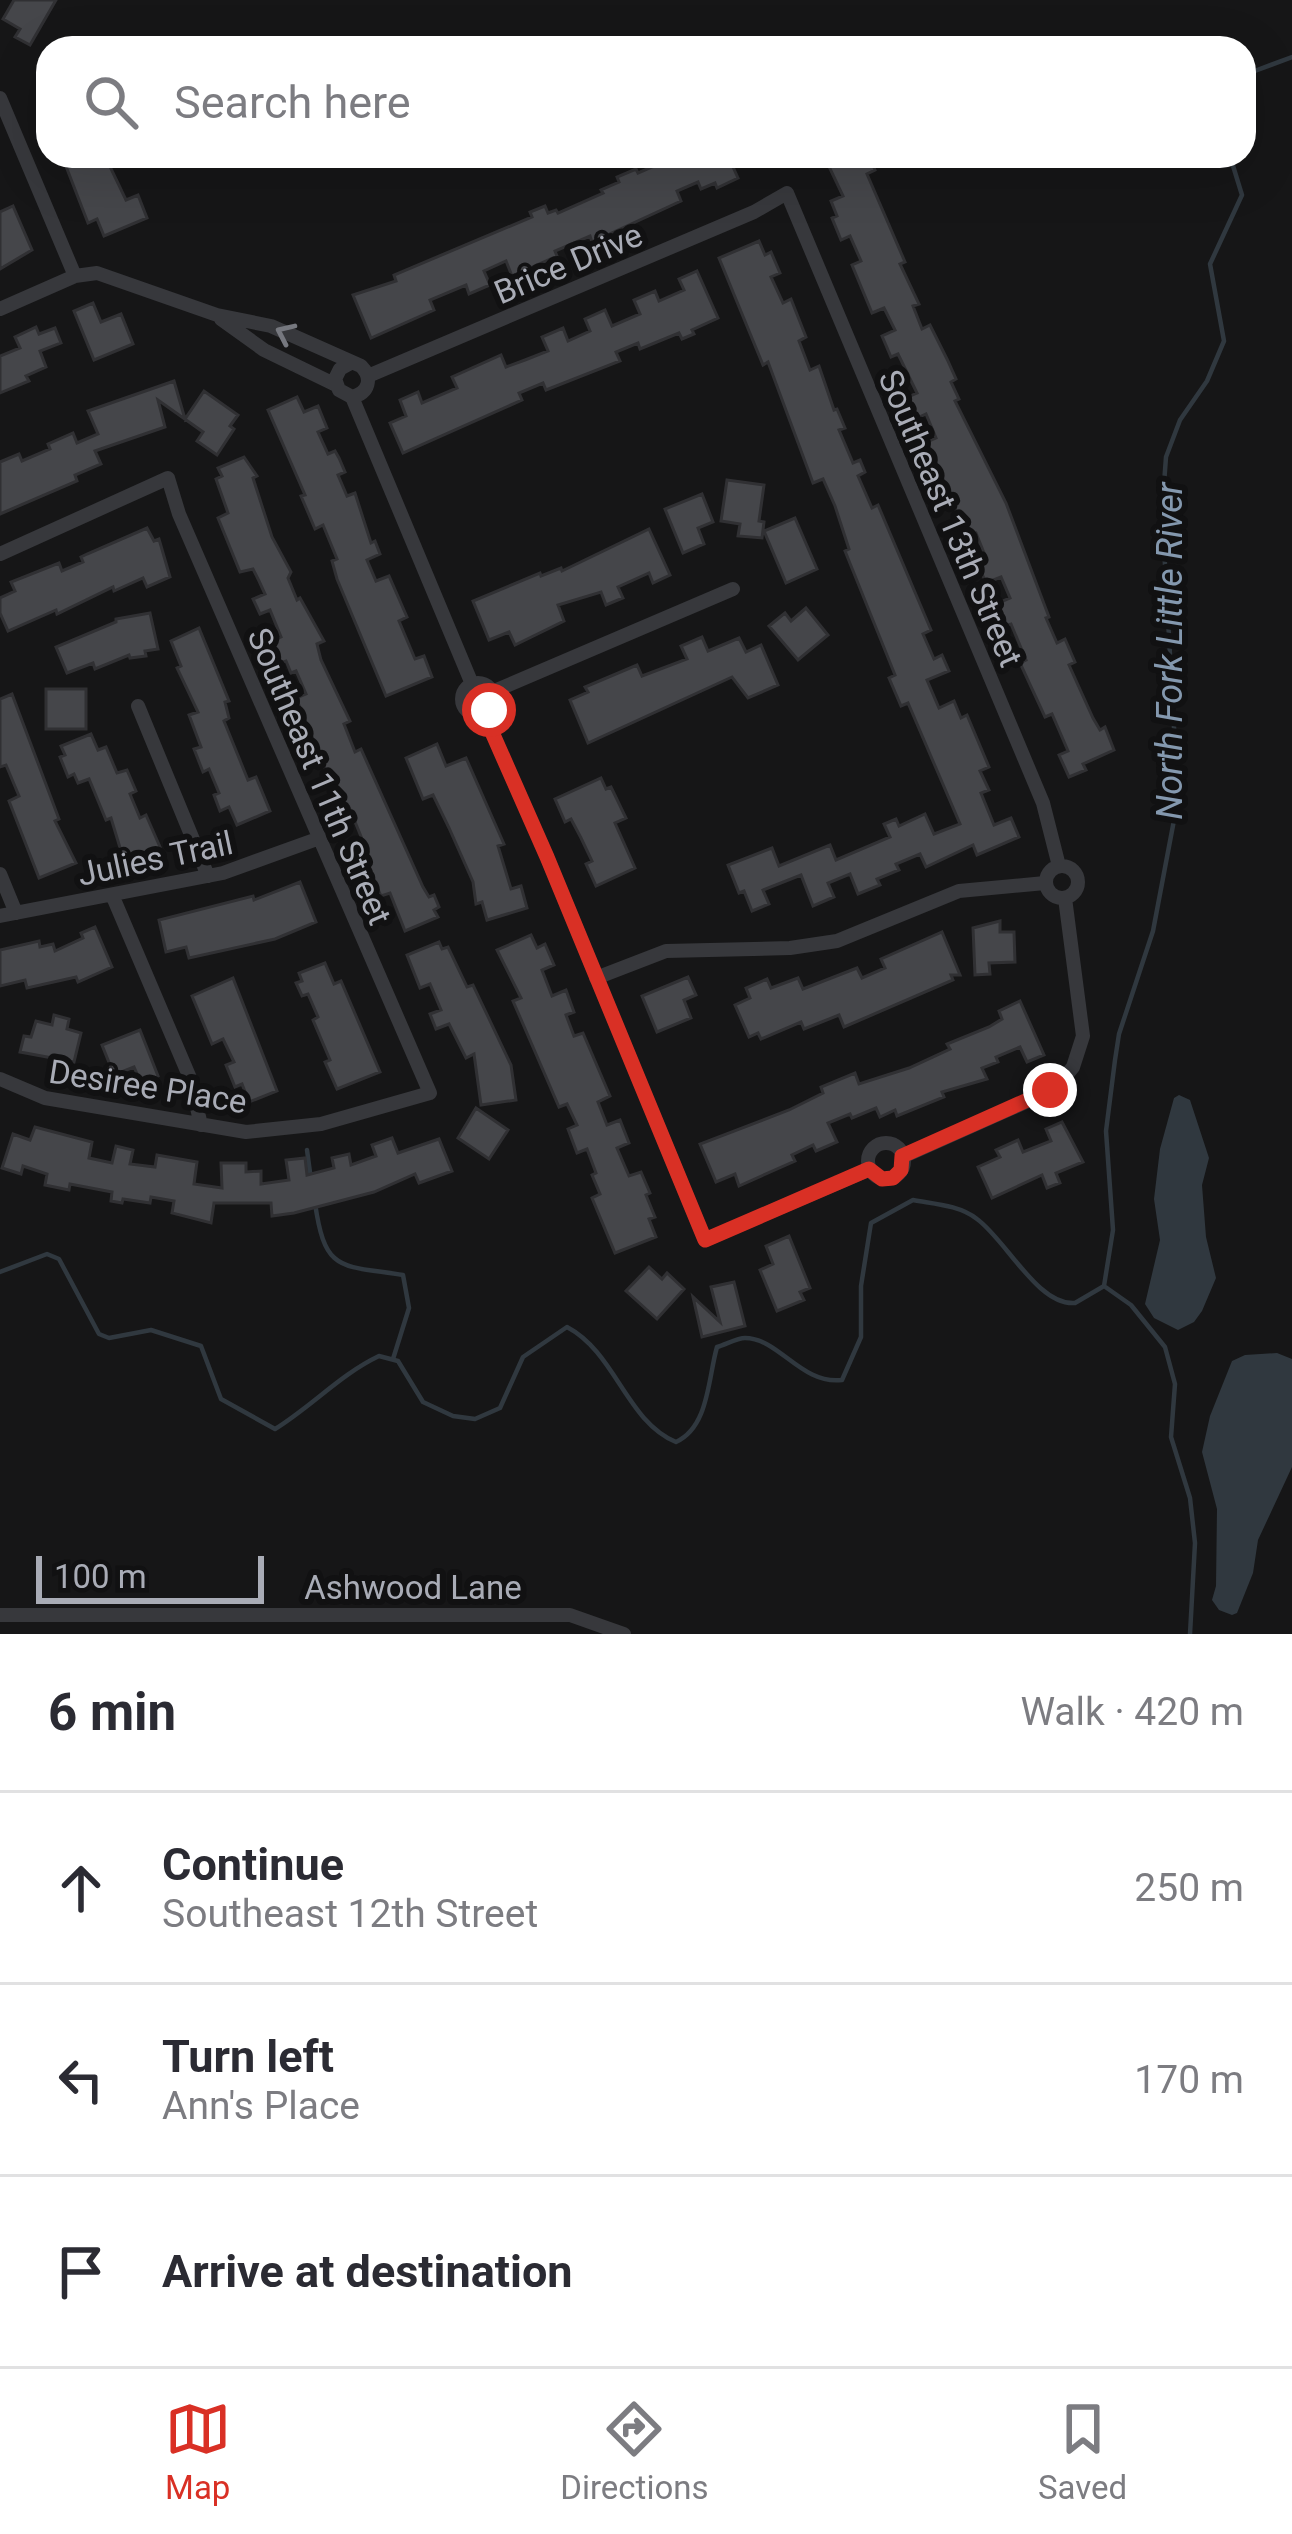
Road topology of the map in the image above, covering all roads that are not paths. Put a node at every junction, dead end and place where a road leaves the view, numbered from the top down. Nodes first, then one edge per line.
1 (0, 98) edge
2 (787, 193) joint
3 (75, 276) junction
4 (0, 309) edge
5 (217, 316) junction
6 (349, 364) junction
7 (368, 376) junction
8 (336, 385) junction
9 (352, 397) junction
10 (0, 554) edge
11 (733, 589) dead end
12 (472, 684) junction
13 (492, 692) junction
14 (138, 706) dead end
15 (484, 714) junction
16 (317, 839) junction
17 (1059, 866) junction
18 (0, 874) edge
19 (208, 876) junction
20 (1045, 883) junction
21 (112, 897) junction
22 (1065, 898) junction
23 (8, 915) edge
24 (596, 978) junction
25 (0, 1079) edge
26 (430, 1093) joint
27 (201, 1125) junction
28 (902, 1156) junction
29 (869, 1169) junction
30 (436, 1614) junction
31 (0, 1615) edge
32 (435, 1634) edge
33 (624, 1634) edge

1 - 3 street
2 - 7 street, Brice Drive
2 - 17 street, Southeast 13th Street
3 - 4 street
3 - 5 street
6 -> 5 street
5 - 8 street
6 - 7 street
6 - 8 street
7 - 9 street
8 - 9 street
9 - 12 street
10 - 16 street, Southeast 11th Street
11 - 13 street
12 - 13 street
12 - 15 street
13 - 15 street
14 - 19 street
15 - 24 street
16 - 19 street, Julies Trail
16 - 26 street, Southeast 11th Street
17 - 20 street
17 - 22 street
18 - 23 street
19 - 21 street, Julies Trail
20 - 22 street
20 - 24 street
21 - 23 street, Julies Trail
21 - 27 street
22 - 28 street
24 - 29 street
25 - 27 street, Desiree Place
26 - 27 street, Desiree Place
28 - 29 street
28 - 29 street
30 - 31 street, Ashwood Lane
30 - 32 street
30 - 33 street, Ashwood Lane

